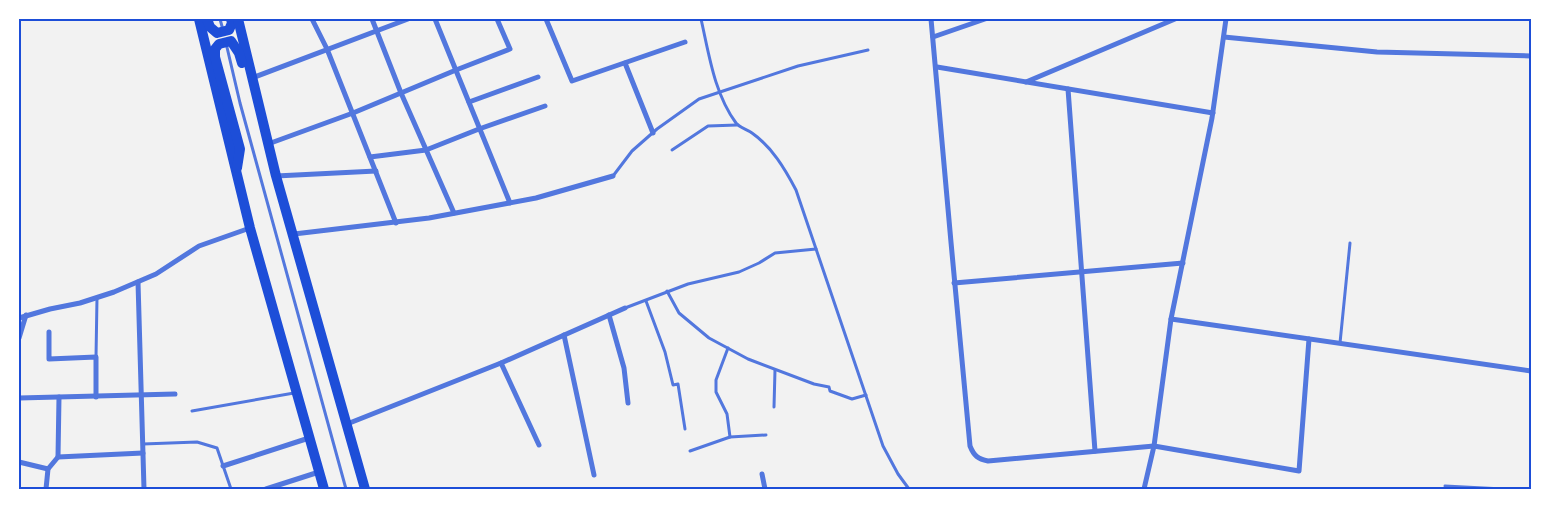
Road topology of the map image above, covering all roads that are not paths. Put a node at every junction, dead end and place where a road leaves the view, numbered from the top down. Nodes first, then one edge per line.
1 (199, 19) edge
2 (208, 19) edge
3 (220, 19) edge
4 (231, 19) edge
5 (238, 19) edge
6 (312, 19) edge
7 (372, 19) edge
8 (408, 19) edge
9 (435, 19) edge
10 (497, 19) edge
11 (546, 19) edge
12 (701, 19) edge
13 (931, 19) edge
14 (985, 19) edge
15 (1175, 19) edge
16 (1226, 19) edge
17 (376, 30) junction
18 (933, 37) junction
19 (1224, 37) junction
20 (685, 42) dead end
21 (327, 49) junction
22 (868, 50) dead end
23 (1531, 56) edge
24 (625, 63) junction
25 (937, 67) junction
26 (456, 70) junction
27 (538, 77) dead end
28 (251, 78) junction
29 (1025, 82) junction
30 (1068, 89) junction
31 (718, 92) junction
32 (401, 93) junction
33 (469, 102) junction
34 (545, 106) dead end
35 (352, 113) junction
36 (1213, 113) junction
37 (738, 125) junction
38 (479, 129) junction
39 (653, 133) junction
40 (268, 144) junction
41 (426, 150) junction
42 (672, 150) dead end
43 (370, 157) junction
44 (376, 171) junction
45 (236, 174) junction
46 (276, 176) junction
47 (613, 176) joint
48 (510, 202) junction
49 (454, 213) junction
50 (396, 223) junction
51 (250, 228) junction
52 (294, 234) junction
53 (1350, 243) dead end
54 (816, 249) junction
55 (1183, 263) junction
56 (1082, 271) junction
57 (138, 282) junction
58 (954, 282) junction
59 (667, 291) junction
60 (97, 298) junction
61 (646, 301) junction
62 (625, 308) joint
63 (26, 315) junction
64 (608, 315) junction
65 (19, 318) edge
66 (1171, 318) junction
67 (49, 332) dead end
68 (564, 335) junction
69 (19, 338) edge
70 (1309, 338) junction
71 (1340, 343) junction
72 (728, 348) junction
73 (96, 357) junction
74 (501, 363) junction
75 (774, 370) junction
76 (1531, 371) edge
77 (297, 392) junction
78 (175, 394) dead end
79 (866, 395) junction
80 (141, 396) junction
81 (96, 397) junction
82 (19, 398) edge
83 (59, 398) junction
84 (628, 402) dead end
85 (774, 407) dead end
86 (192, 411) dead end
87 (347, 424) junction
88 (685, 429) dead end
89 (766, 435) dead end
90 (730, 437) junction
91 (310, 438) junction
92 (142, 444) junction
93 (538, 445) dead end
94 (1154, 446) junction
95 (690, 451) dead end
96 (1095, 451) junction
97 (143, 453) junction
98 (58, 457) junction
99 (19, 462) edge
100 (223, 466) junction
101 (48, 469) junction
102 (320, 472) junction
103 (762, 474) dead end
104 (594, 475) dead end
105 (1445, 486) dead end
106 (46, 489) edge
107 (144, 489) edge
108 (231, 489) edge
109 (266, 489) edge
110 (324, 489) edge
111 (346, 489) edge
112 (365, 489) edge
113 (765, 489) edge
114 (909, 489) edge
115 (1144, 489) edge
116 (1503, 489) edge

1 - 45 main road
2 - 4 main road
3 - 111 lane
5 - 28 main road
6 - 21 street
7 - 17 street
8 - 17 street
9 - 26 street
10 - 26 street
11 - 24 street
12 - 31 lane
13 - 18 street
14 - 18 street
15 - 29 street
16 - 19 street
17 - 21 street
17 - 32 street
18 - 25 street
19 - 23 street
19 - 36 street
20 - 24 street
21 - 28 street
21 - 35 street
22 - 31 lane
24 - 39 street
25 - 29 street
25 - 58 street
26 - 32 street
26 - 33 street
27 - 33 street
28 - 40 main road
29 - 30 street
30 - 36 street
30 - 56 street
31 - 37 lane
31 - 39 lane
32 - 35 street
32 - 41 street
33 - 38 street
34 - 38 street
35 - 40 street
35 - 43 street
36 - 55 street
37 - 42 lane
37 - 54 lane
38 - 41 street
38 - 48 street
39 - 47 lane
40 - 46 main road
41 - 43 street
41 - 49 street
43 - 44 street
44 - 46 street
44 - 50 street
45 - 46 main road
45 - 51 main road
46 - 52 main road
47 - 48 street
48 - 49 street
49 - 50 street
50 - 52 street
51 - 57 street
51 - 77 main road
52 - 87 main road
53 - 71 lane
54 - 59 lane
54 - 79 lane
55 - 56 street
55 - 66 street
56 - 58 street
56 - 96 street
57 - 60 street
57 - 80 street
58 - 96 street
59 - 61 lane
59 - 72 lane
60 - 63 street
60 - 73 lane
61 - 62 lane
61 - 88 lane
62 - 64 street
63 - 65 street
63 - 69 street
64 - 68 street
64 - 84 street
66 - 70 street
66 - 94 street
67 - 73 street
68 - 74 street
68 - 104 street
70 - 71 street
70 - 94 street
71 - 76 street
72 - 75 lane
72 - 90 lane
73 - 81 street
74 - 87 street
74 - 93 street
75 - 79 lane
75 - 85 lane
77 - 86 lane
77 - 91 main road
78 - 80 street
79 - 114 lane
80 - 81 street
80 - 92 street
81 - 83 street
82 - 83 street
83 - 98 street
87 - 112 main road
89 - 90 lane
90 - 95 lane
91 - 100 street
91 - 102 main road
92 - 97 street
92 - 100 lane
94 - 96 street
94 - 115 street
97 - 98 street
97 - 107 street
98 - 101 street
99 - 101 street
100 - 108 lane
101 - 106 street
102 - 109 street
102 - 110 main road
103 - 113 street
105 - 116 lane

